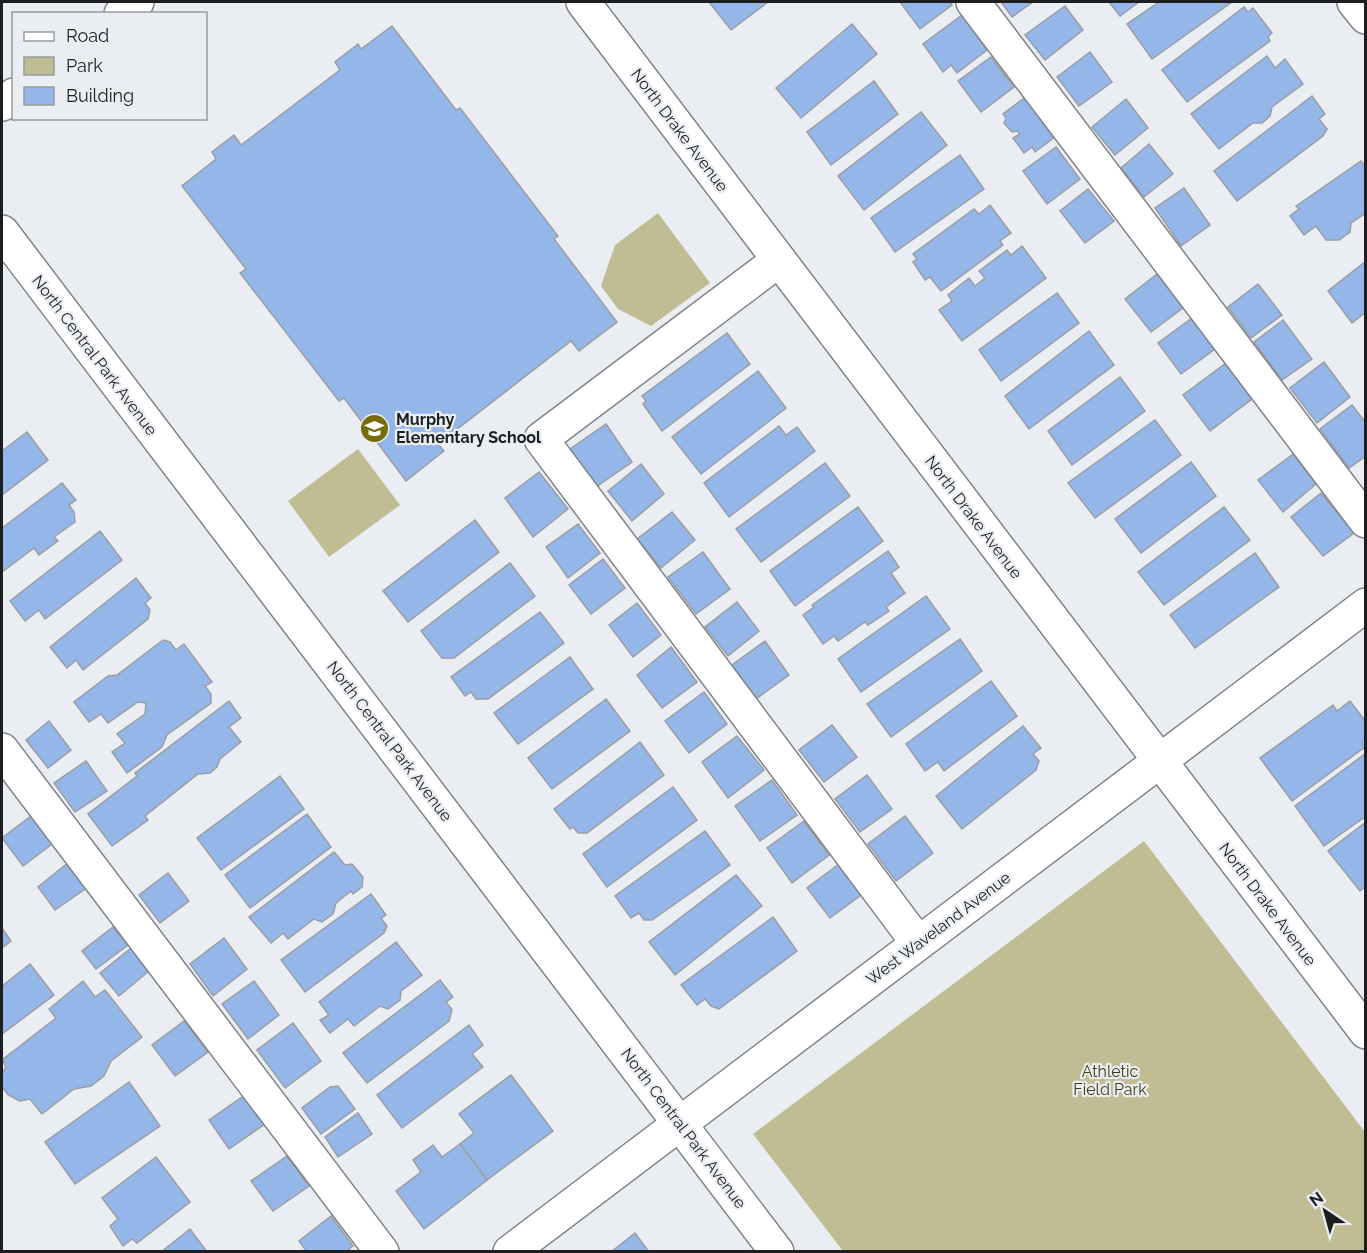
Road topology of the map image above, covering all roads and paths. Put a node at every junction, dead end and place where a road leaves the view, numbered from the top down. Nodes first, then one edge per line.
1 (137, 2) edge
2 (582, 2) edge
3 (973, 2) edge
4 (1354, 2) edge
5 (124, 12) edge
6 (1365, 17) edge
7 (2, 232) edge
8 (779, 260) junction
9 (1365, 521) edge
10 (1365, 605) edge
11 (2, 750) edge
12 (1159, 761) junction
13 (918, 943) junction
14 (1365, 1032) edge
15 (681, 1123) junction
16 (382, 1251) edge
17 (510, 1251) edge
18 (777, 1251) edge

1 - 5 street
2 - 8 street, North Drake Avenue
3 - 9 street
4 - 6 street
7 - 15 street, North Central Park Avenue
8 - 12 street, North Drake Avenue
8 - 13 street
10 - 12 street, West Waveland Avenue
11 - 16 street
12 - 13 street, West Waveland Avenue
12 - 14 street, North Drake Avenue
13 - 15 street, West Waveland Avenue
15 - 17 street, West Waveland Avenue
15 - 18 street, North Central Park Avenue

